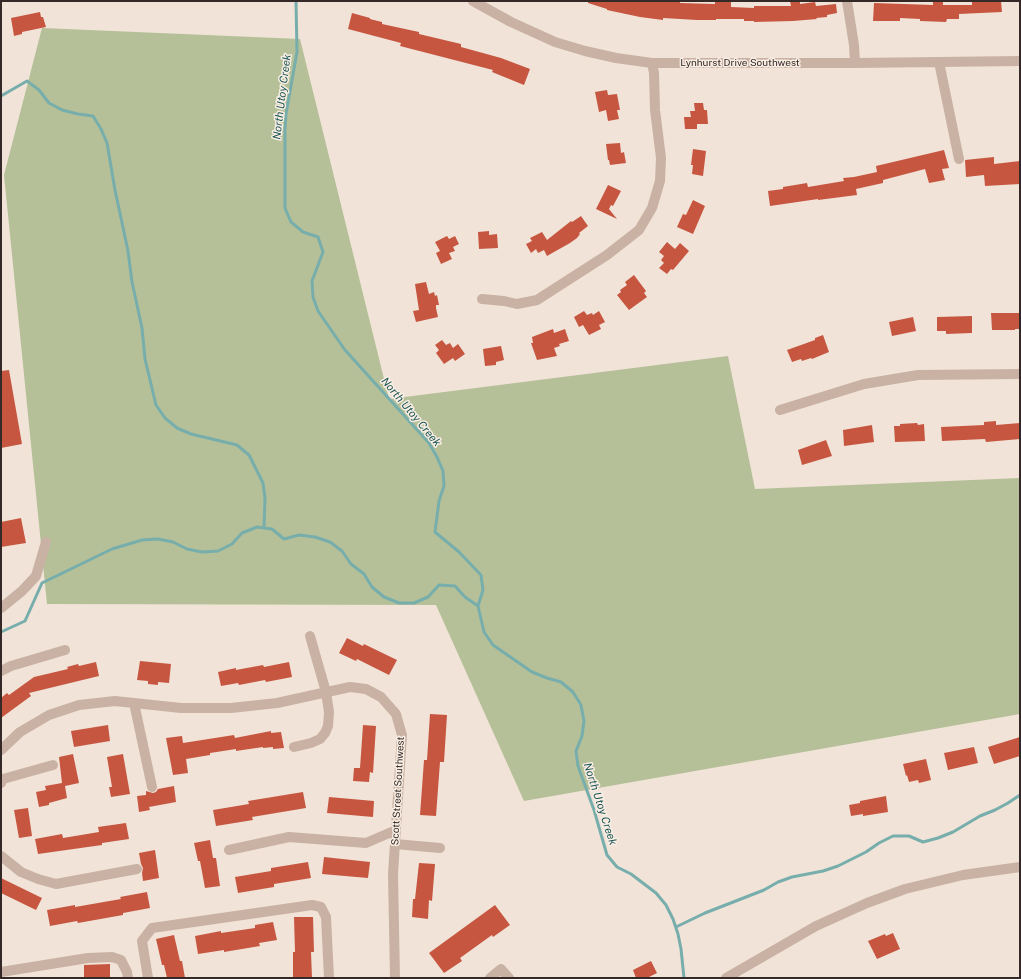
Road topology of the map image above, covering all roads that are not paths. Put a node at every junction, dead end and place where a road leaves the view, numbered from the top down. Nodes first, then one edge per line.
1 (473, 1) edge
2 (847, 1) edge
3 (1020, 61) edge
4 (939, 62) junction
5 (652, 63) junction
6 (855, 63) junction
7 (959, 159) dead end
8 (482, 299) dead end
9 (1020, 374) edge
10 (780, 410) dead end
11 (46, 542) dead end
12 (1, 608) edge
13 (310, 636) dead end
14 (65, 650) dead end
15 (1, 671) edge
16 (326, 692) junction
17 (134, 703) junction
18 (294, 747) dead end
19 (1, 750) edge
20 (53, 765) dead end
21 (1, 783) edge
22 (152, 787) dead end
23 (396, 830) junction
24 (396, 844) junction
25 (440, 848) dead end
26 (229, 850) dead end
27 (1, 856) edge
28 (1020, 866) edge
29 (137, 869) dead end
30 (1, 972) edge
31 (727, 977) edge
32 (128, 978) edge
33 (148, 978) edge
34 (328, 978) edge
35 (395, 978) edge
36 (490, 978) edge
37 (509, 978) edge

1 - 5 street, Lynhurst Drive Southwest
2 - 6 street
3 - 4 street, Lynhurst Drive Southwest
4 - 6 street, Lynhurst Drive Southwest
4 - 7 street
5 - 6 street, Lynhurst Drive Southwest
5 - 8 street
9 - 10 street
11 - 12 street
13 - 16 street
14 - 15 street
16 - 17 street, Scott Street Southwest
16 - 18 street
16 - 23 street, Scott Street Southwest
17 - 19 street, Scott Street Southwest
17 - 22 street
20 - 21 street
23 - 24 street, Scott Street Southwest
23 - 26 street
24 - 25 street
24 - 35 street, Scott Street Southwest
27 - 29 street
28 - 31 street
30 - 32 street
33 - 34 street
36 - 37 street

